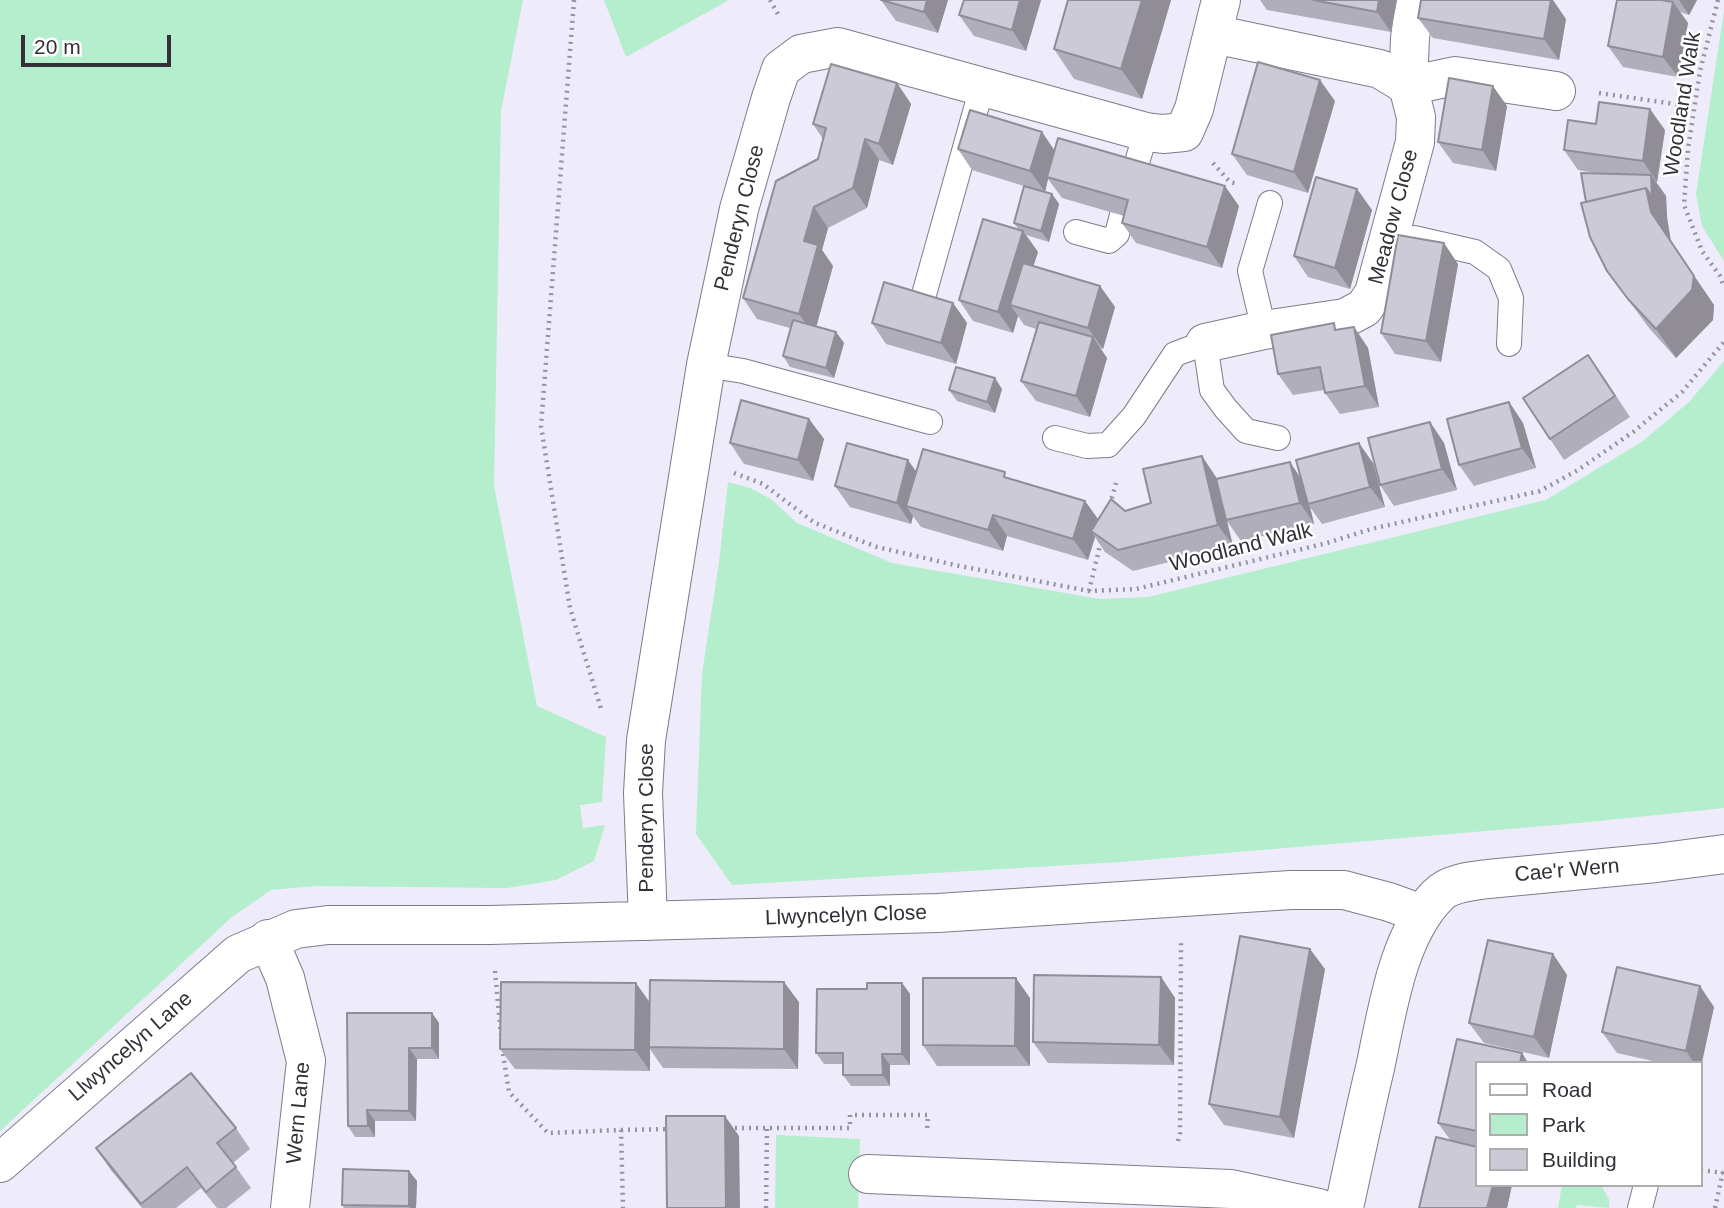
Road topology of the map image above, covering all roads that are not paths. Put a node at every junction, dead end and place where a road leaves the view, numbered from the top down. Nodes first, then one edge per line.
1 (1415, 0) edge
2 (1217, 17) edge
3 (1408, 86) junction
4 (982, 87) junction
5 (1556, 91) road end
6 (1146, 132) junction
7 (1133, 176) edge
8 (1270, 203) road end
9 (1122, 215) edge
10 (1076, 232) dead end
11 (1389, 233) junction
12 (923, 298) edge
13 (1264, 330) junction
14 (1205, 344) junction
15 (1509, 344) dead end
16 (706, 365) junction
17 (930, 422) dead end
18 (1055, 438) dead end
19 (1278, 438) dead end
20 (1724, 854) edge
21 (1422, 914) junction
22 (648, 921) junction
23 (268, 939) junction
24 (0, 1163) edge
25 (868, 1174) dead end
26 (1645, 1187) edge
27 (290, 1208) edge
28 (1319, 1208) edge
29 (1343, 1208) edge
30 (1640, 1208) edge

1 - 3 street, Meadow Close
2 - 3 street
2 - 6 street, Penderyn Close
3 - 5 street
3 - 11 street, Meadow Close
4 - 6 street, Penderyn Close
4 - 12 lane
4 - 16 street, Penderyn Close
6 - 7 lane
8 - 13 lane
9 - 10 lane
11 - 13 street, Meadow Close
11 - 15 lane
13 - 14 street, Meadow Close
14 - 18 lane
14 - 19 lane
16 - 17 lane
16 - 22 street, Penderyn Close
20 - 21 street, Cae'r Wern
21 - 22 street, Llwyncelyn Close
21 - 29 street, Cae'r Wern
22 - 23 street, Llwyncelyn Close
23 - 24 street, Llwyncelyn Lane
23 - 27 street, Wern Lane
25 - 28 street
26 - 30 lane

